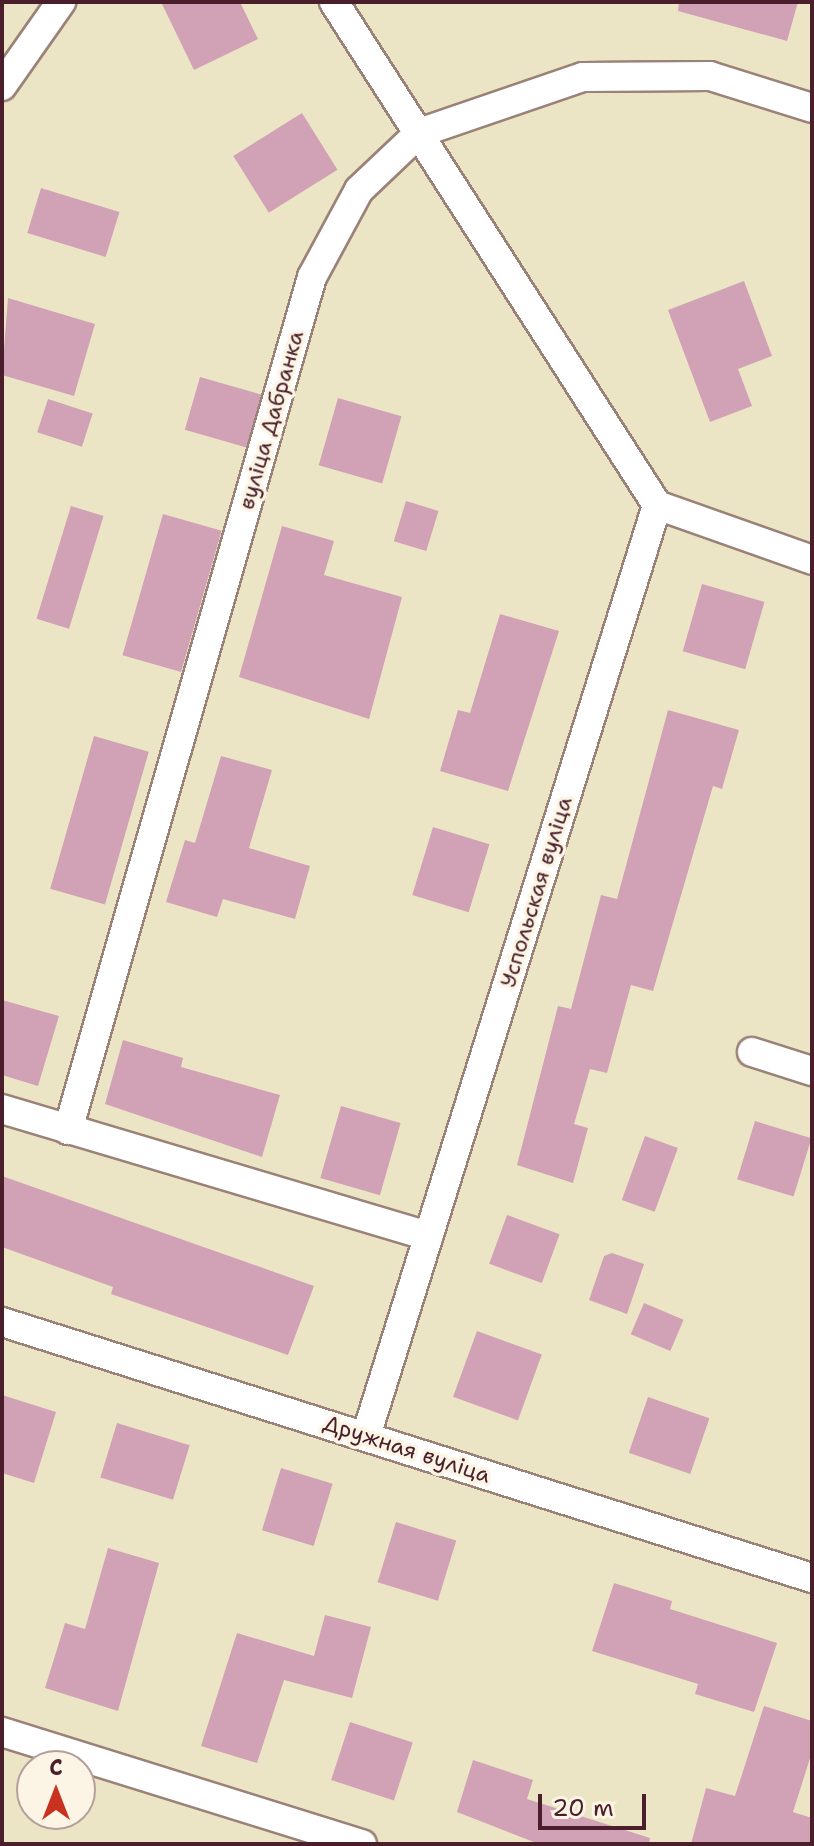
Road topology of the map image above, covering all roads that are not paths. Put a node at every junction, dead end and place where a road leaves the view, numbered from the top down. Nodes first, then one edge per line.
1 (61, 2) edge
2 (334, 2) edge
3 (2, 86) edge
4 (812, 108) edge
5 (419, 133) junction
6 (657, 505) junction
7 (812, 560) edge
8 (752, 1052) dead end
9 (812, 1071) edge
10 (2, 1109) edge
11 (68, 1130) junction
12 (429, 1236) junction
13 (2, 1322) edge
14 (366, 1436) junction
15 (812, 1578) edge
16 (2, 1732) edge
17 (362, 1844) edge

1 - 3 street
2 - 5 street
4 - 5 street, вуліца Дабранка
5 - 6 street
5 - 11 street, вуліца Дабранка
6 - 7 street
6 - 12 street, Успольская вуліца
8 - 9 street
10 - 11 street
11 - 12 street
12 - 14 street, Успольская вуліца
13 - 14 street, Дружная вуліца
14 - 15 street, Дружная вуліца
16 - 17 street

